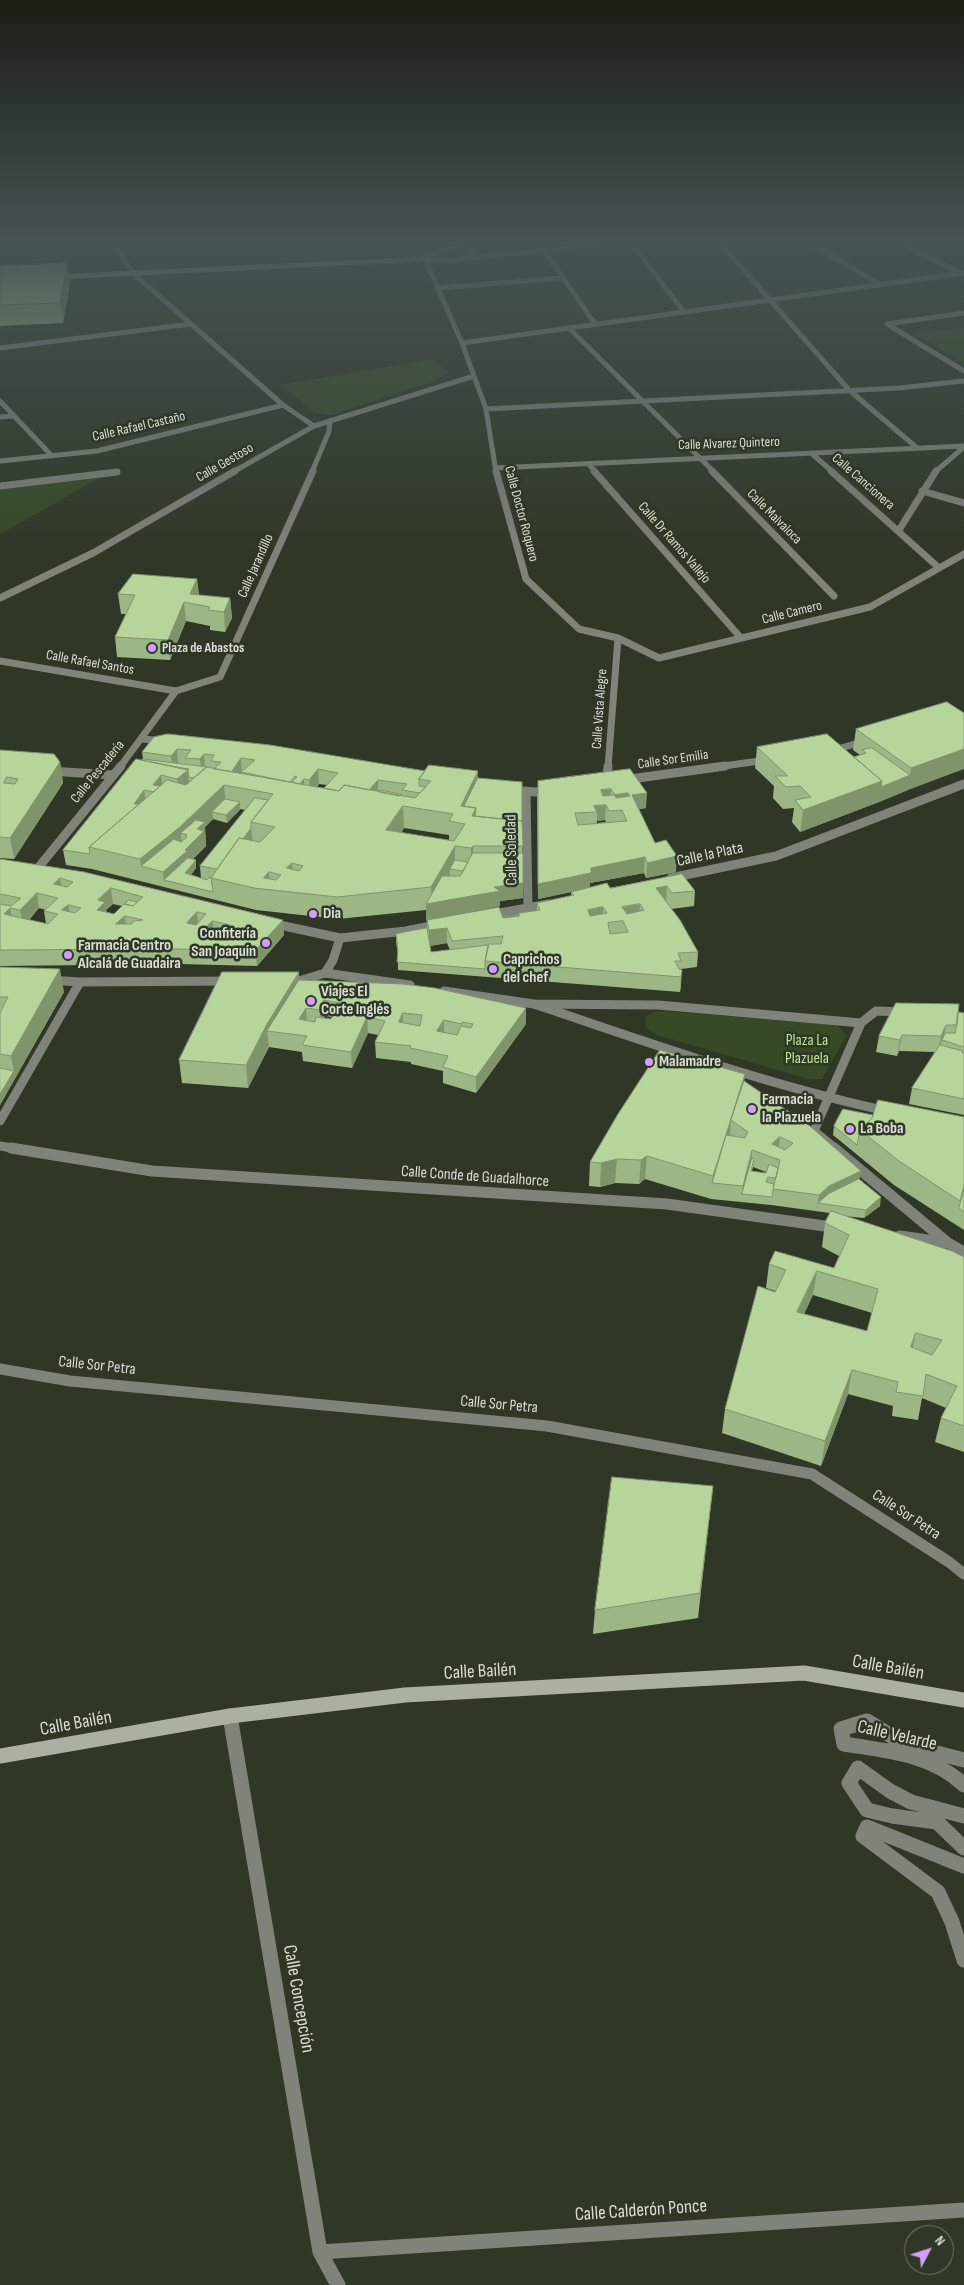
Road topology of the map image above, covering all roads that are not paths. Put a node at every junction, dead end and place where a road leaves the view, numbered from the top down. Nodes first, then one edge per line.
1 (221, 351) edge
2 (465, 351) edge
3 (593, 351) edge
4 (815, 351) edge
5 (931, 351) edge
6 (964, 371) edge
7 (474, 376) junction
8 (964, 381) edge
9 (849, 390) junction
10 (644, 400) junction
11 (0, 401) edge
12 (283, 405) junction
13 (486, 409) junction
14 (14, 416) junction
15 (0, 417) edge
16 (330, 421) junction
17 (314, 426) junction
18 (916, 447) junction
19 (964, 447) edge
20 (811, 453) junction
21 (52, 456) junction
22 (696, 457) junction
23 (0, 461) edge
24 (589, 465) junction
25 (495, 468) junction
26 (117, 472) dead end
27 (0, 486) edge
28 (922, 491) junction
29 (964, 504) edge
30 (899, 530) junction
31 (964, 554) edge
32 (938, 567) junction
33 (834, 596) dead end
34 (0, 598) edge
35 (618, 638) junction
36 (741, 638) junction
37 (0, 661) edge
38 (176, 691) junction
39 (142, 739) junction
40 (872, 739) edge
41 (172, 742) edge
42 (826, 752) edge
43 (778, 758) edge
44 (38, 770) edge
45 (113, 775) junction
46 (607, 782) junction
47 (598, 783) edge
48 (964, 784) edge
49 (562, 788) edge
50 (500, 789) edge
51 (526, 791) junction
52 (29, 867) edge
53 (38, 868) junction
54 (48, 870) edge
55 (663, 880) edge
56 (559, 902) edge
57 (528, 908) junction
58 (481, 917) edge
59 (265, 921) edge
60 (453, 922) edge
61 (340, 938) junction
62 (325, 973) junction
63 (36, 979) edge
64 (240, 981) edge
65 (278, 981) edge
66 (80, 982) junction
67 (416, 986) edge
68 (436, 990) edge
69 (534, 1004) junction
70 (915, 1012) edge
71 (861, 1023) junction
72 (828, 1098) junction
73 (896, 1112) edge
74 (0, 1122) edge
75 (0, 1146) edge
76 (851, 1229) edge
77 (890, 1235) edge
78 (948, 1243) junction
79 (964, 1252) edge
80 (0, 1370) edge
81 (964, 1574) edge
82 (964, 1700) edge
83 (230, 1716) junction
84 (0, 1756) edge
85 (964, 1760) edge
86 (964, 1784) edge
87 (964, 1816) edge
88 (964, 1848) edge
89 (964, 1866) edge
90 (964, 1960) edge
91 (964, 2210) edge
92 (320, 2252) junction
93 (338, 2285) edge

1 - 12 street
2 - 7 street, Calle Doctor Roquero
3 - 10 street, Calle Malvaloca
4 - 9 street
5 - 6 street
7 - 13 street, Calle Doctor Roquero
7 - 16 street, Calle Gestoso
8 - 9 street
9 - 10 street
9 - 18 street
10 - 13 street
10 - 22 street, Calle Malvaloca
11 - 14 street
12 - 17 street
12 - 21 street, Calle Rafael Castaño
13 - 25 street, Calle Doctor Roquero
14 - 15 street
14 - 21 street
16 - 17 street, Calle Gestoso
16 - 38 street, Calle Jarandillo
17 - 34 street, Calle Gestoso
18 - 19 street, Calle Alvarez Quintero
18 - 20 street, Calle Alvarez Quintero
19 - 28 street
20 - 22 street, Calle Alvarez Quintero
20 - 30 street, Calle Cancionera
21 - 23 street, Calle Rafael Castaño
22 - 24 street, Calle Alvarez Quintero
22 - 33 street, Calle Malvaloca
24 - 25 street, Calle Alvarez Quintero
24 - 36 street, Calle Dr Ramos Vallejo
25 - 35 street, Calle Doctor Roquero
26 - 27 street
28 - 29 street
28 - 30 street
30 - 32 street, Calle Cancionera
31 - 32 street, Calle Camero
32 - 36 street, Calle Camero
35 - 36 street, Calle Camero
35 - 46 street, Calle Vista Alegre
37 - 38 street, Calle Rafael Santos
38 - 39 street, Calle Pescadería
39 - 41 street
39 - 45 street, Calle Pescadería
40 - 42 street
43 - 46 street, Calle Sor Emilia
44 - 45 street
45 - 53 street, Calle Pescadería
46 - 47 street, Calle Sor Emilia
48 - 55 street, Calle la Plata
49 - 51 street
50 - 51 street
51 - 57 street, Calle Soledad
52 - 53 street
53 - 54 street
56 - 57 street
57 - 58 street
59 - 61 street
60 - 61 street
61 - 62 street
62 - 65 street
62 - 67 street
63 - 66 street
64 - 66 street
66 - 74 street
68 - 69 street
69 - 71 street
69 - 72 street
70 - 71 street
71 - 72 street
72 - 73 street
72 - 78 street
75 - 76 street, Calle Conde de Guadalhorce
77 - 78 street
78 - 79 street
80 - 81 street, Calle Sor Petra
82 - 83 street, Calle Bailén
83 - 84 street, Calle Bailén
83 - 92 street, Calle Concepción
85 - 86 street, Calle Velarde
87 - 88 street
89 - 90 street
91 - 92 street, Calle Calderón Ponce
92 - 93 street, Calle Concepción

